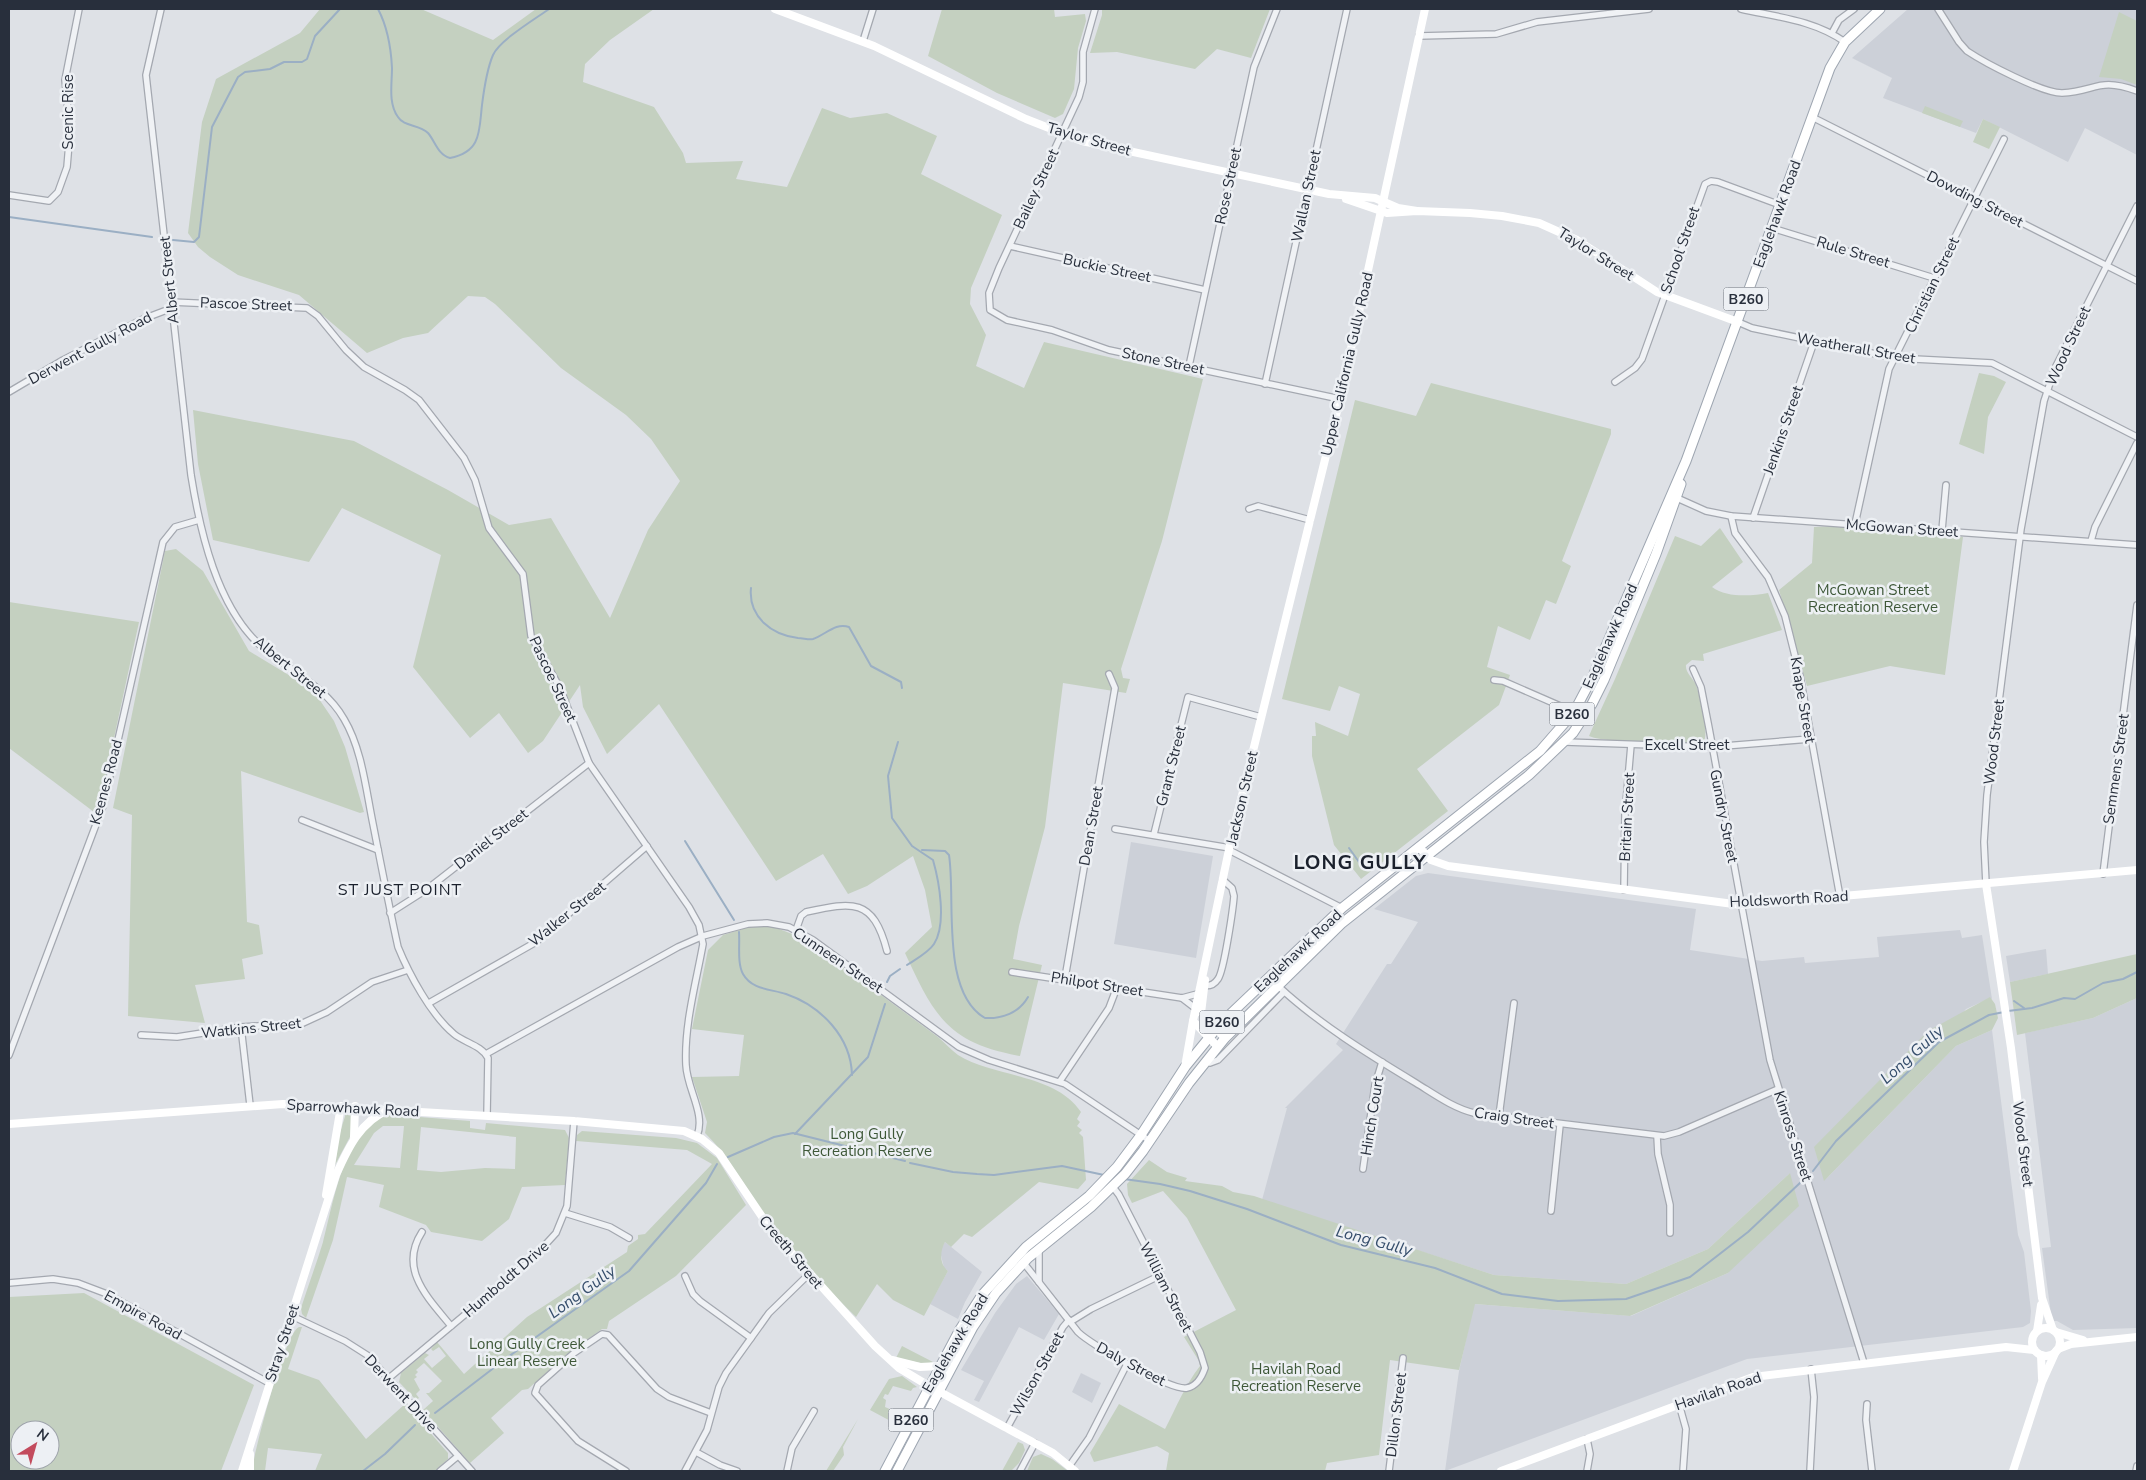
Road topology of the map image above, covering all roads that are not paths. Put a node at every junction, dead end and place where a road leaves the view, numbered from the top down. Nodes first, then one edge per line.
1 (80, 9) edge
2 (161, 9) edge
3 (775, 9) edge
4 (873, 9) edge
5 (1095, 9) edge
6 (1277, 9) edge
7 (1347, 9) edge
8 (1425, 9) edge
9 (1649, 9) edge
10 (1741, 9) edge
11 (1854, 9) edge
12 (1880, 9) edge
13 (1939, 9) edge
14 (1832, 33) junction
15 (1419, 36) junction
16 (863, 41) junction
17 (1845, 42) junction
18 (2137, 92) edge
19 (1812, 117) junction
20 (1062, 134) junction
21 (2004, 139) dead end
22 (1231, 174) junction
23 (1308, 189) junction
24 (1329, 194) junction
25 (9, 195) edge
26 (1976, 199) junction
27 (1383, 202) junction
28 (1780, 205) junction
29 (2137, 206) edge
30 (1381, 211) junction
31 (1417, 211) junction
32 (1772, 228) junction
33 (1010, 246) junction
34 (2107, 266) junction
35 (1934, 278) junction
36 (2137, 281) edge
37 (1205, 290) junction
38 (1665, 296) junction
39 (172, 305) junction
40 (990, 310) joint
41 (1738, 322) junction
42 (1814, 342) junction
43 (1895, 358) junction
44 (1190, 366) junction
45 (1615, 382) dead end
46 (1266, 384) junction
47 (2047, 391) junction
48 (9, 392) edge
49 (1340, 399) junction
50 (2137, 437) edge
51 (2137, 443) edge
52 (1946, 485) dead end
53 (1674, 497) junction
54 (1249, 509) dead end
55 (1731, 516) junction
56 (1753, 518) junction
57 (199, 520) junction
58 (1310, 520) junction
59 (1855, 524) junction
60 (1942, 530) junction
61 (2020, 536) junction
62 (2091, 541) junction
63 (2137, 545) edge
64 (2137, 605) edge
65 (1693, 669) dead end
66 (1109, 674) dead end
67 (1494, 680) dead end
68 (1574, 712) junction
69 (1261, 717) junction
70 (1810, 739) junction
71 (1565, 742) junction
72 (1631, 745) junction
73 (1712, 748) junction
74 (589, 763) junction
75 (302, 820) dead end
76 (1115, 829) dead end
77 (1154, 834) junction
78 (647, 846) junction
79 (1419, 847) junction
80 (1229, 849) junction
81 (378, 850) junction
82 (1427, 856) junction
83 (2137, 870) edge
84 (2103, 874) junction
85 (1223, 880) junction
86 (1986, 884) junction
87 (1624, 890) junction
88 (1840, 897) junction
89 (1741, 904) junction
90 (1342, 908) junction
91 (390, 913) junction
92 (796, 930) junction
93 (703, 936) junction
94 (887, 951) dead end
95 (408, 970) junction
96 (1012, 972) dead end
97 (1065, 978) junction
98 (1201, 985) junction
99 (1117, 988) junction
100 (1281, 989) junction
101 (1197, 994) junction
102 (1182, 998) junction
103 (429, 1003) junction
104 (1514, 1003) dead end
105 (1194, 1008) junction
106 (1228, 1016) junction
107 (1193, 1021) junction
108 (241, 1028) junction
109 (1216, 1029) junction
110 (141, 1034) dead end
111 (1208, 1038) junction
112 (1225, 1038) junction
113 (1217, 1046) junction
114 (486, 1054) junction
115 (9, 1055) edge
116 (1208, 1062) junction
117 (1382, 1062) junction
118 (1185, 1068) junction
119 (1060, 1081) junction
120 (1778, 1089) junction
121 (250, 1105) junction
122 (342, 1106) junction
123 (355, 1106) junction
124 (389, 1108) junction
125 (487, 1115) junction
126 (1499, 1116) junction
127 (574, 1121) junction
128 (9, 1124) edge
129 (1560, 1125) junction
130 (1141, 1135) junction
131 (697, 1136) junction
132 (1657, 1136) junction
133 (354, 1139) junction
134 (1150, 1141) junction
135 (1364, 1169) dead end
136 (1115, 1184) junction
137 (1550, 1211) dead end
138 (565, 1213) junction
139 (323, 1215) junction
140 (422, 1232) dead end
141 (1670, 1233) dead end
142 (629, 1238) dead end
143 (1039, 1248) junction
144 (1023, 1262) junction
145 (809, 1274) junction
146 (1161, 1275) junction
147 (685, 1276) dead end
148 (1039, 1282) junction
149 (9, 1283) edge
150 (2042, 1298) junction
151 (292, 1316) junction
152 (1070, 1321) junction
153 (451, 1326) junction
154 (2054, 1331) junction
155 (2035, 1334) junction
156 (2137, 1337) edge
157 (751, 1338) junction
158 (2110, 1340) junction
159 (2137, 1341) edge
160 (2089, 1342) junction
161 (2006, 1348) junction
162 (2057, 1350) junction
163 (2038, 1352) junction
164 (888, 1358) junction
165 (1403, 1358) dead end
166 (1864, 1363) junction
167 (1127, 1364) junction
168 (940, 1366) junction
169 (1812, 1369) junction
170 (389, 1378) junction
171 (2042, 1382) junction
172 (269, 1383) junction
173 (929, 1386) junction
174 (1192, 1386) joint
175 (940, 1392) junction
176 (1679, 1404) junction
177 (1867, 1404) dead end
178 (814, 1411) dead end
179 (711, 1413) junction
180 (1007, 1428) junction
181 (1586, 1439) junction
182 (1035, 1443) junction
183 (250, 1447) junction
184 (696, 1452) junction
185 (458, 1456) junction
186 (2137, 1466) edge
187 (1073, 1468) edge
188 (242, 1471) edge
189 (250, 1471) edge
190 (440, 1471) edge
191 (472, 1471) edge
192 (626, 1471) edge
193 (685, 1471) edge
194 (737, 1471) edge
195 (787, 1471) edge
196 (886, 1471) edge
197 (897, 1471) edge
198 (1020, 1471) edge
199 (1389, 1471) edge
200 (1501, 1471) edge
201 (1587, 1471) edge
202 (1682, 1471) edge
203 (1810, 1471) edge
204 (1872, 1471) edge
205 (2013, 1471) edge
206 (2136, 1471) edge

1 - 25 street, Scenic Rise
2 - 39 street, Albert Street
3 - 16 street, Taylor Street
4 - 16 street
5 - 20 street, Bailey Street
6 - 22 street, Rose Street
7 - 23 street, Wallan Street
8 - 15 street, Upper California Gully Road
9 - 15 street
10 - 14 street
11 - 14 street
12 - 17 main road, Eaglehawk Road / B260
13 - 18 street
14 - 17 street
15 - 27 street, Upper California Gully Road
16 - 20 street, Taylor Street
17 - 19 main road, Eaglehawk Road / B260
19 - 26 street, Dowding Street
19 - 28 main road, Eaglehawk Road / B260
20 - 22 street, Taylor Street
20 - 33 street, Bailey Street
21 - 26 street, Christian Street
22 - 23 street, Taylor Street
22 - 37 street, Rose Street
23 - 24 street, Taylor Street
23 - 46 street, Wallan Street
24 - 27 street, Taylor Street
24 - 30 street, Taylor Street
26 - 34 street, Dowding Street
26 - 35 street, Christian Street
27 - 30 street, Upper California Gully Road
27 - 31 street, Taylor Street
28 - 32 main road, Eaglehawk Road / B260
28 - 38 street, School Street
29 - 34 street, Wood Street
30 - 31 street, Taylor Street
30 - 49 street, Upper California Gully Road
31 - 38 street, Taylor Street
32 - 35 street, Rule Street
32 - 41 main road, Eaglehawk Road / B260
33 - 37 street, Buckie Street
33 - 40 street, Bailey Street
34 - 36 street, Dowding Street
34 - 47 street, Wood Street
35 - 43 street, Christian Street
37 - 44 street, Rose Street
38 - 41 street, Taylor Street
38 - 45 street, School Street
39 - 48 street, Derwent Gully Road
39 - 57 street, Albert Street
39 - 74 street, Pascoe Street
40 - 44 street, Stone Street
41 - 42 street, Weatherall Street
41 - 53 main road, Eaglehawk Road / B260
42 - 43 street, Weatherall Street
42 - 56 street, Jenkins Street
43 - 47 street, Weatherall Street
43 - 59 street, Christian Street
44 - 46 street, Stone Street
46 - 49 street, Stone Street
47 - 50 street, Weatherall Street
47 - 61 street, Wood Street
49 - 58 street, Upper California Gully Road
51 - 62 street
52 - 60 street
53 - 55 street, McGowan Street
53 - 68 main road, Eaglehawk Road / B260
53 - 71 main road, Eaglehawk Road / B260
54 - 58 street
55 - 56 street, McGowan Street
55 - 70 street, Knape Street
56 - 59 street, McGowan Street
57 - 81 street, Albert Street
57 - 115 street, Keenes Road
58 - 69 street, Upper California Gully Road
59 - 60 street, McGowan Street
60 - 61 street, McGowan Street
61 - 62 street, McGowan Street
61 - 86 street, Wood Street
62 - 63 street, McGowan Street
64 - 84 street, Semmens Street
65 - 73 street, Gundry Street
66 - 97 street, Dean Street
67 - 68 street
68 - 79 main road, Eaglehawk Road / B260
69 - 77 street, Grant Street
69 - 80 street, Jackson Street
70 - 73 street, Excell Street
70 - 88 street, Knape Street
71 - 72 street, Excell Street
71 - 82 main road, Eaglehawk Road / B260
72 - 73 street, Excell Street
72 - 87 street, Britain Street
73 - 89 street, Gundry Street
74 - 78 street, Pascoe Street
74 - 91 street, Daniel Street
75 - 81 street
76 - 77 street
77 - 80 street
78 - 93 street, Pascoe Street
78 - 103 street, Walker Street
79 - 82 street, Holdsworth Road
79 - 90 main road, Eaglehawk Road / B260
80 - 85 street, Jackson Street
80 - 90 street
81 - 91 street, Albert Street
82 - 87 street, Holdsworth Road
82 - 100 main road, Eaglehawk Road / B260
83 - 84 street, Holdsworth Road
84 - 86 street, Holdsworth Road
85 - 98 street, Jackson Street
85 - 98 street
86 - 88 street, Holdsworth Road
86 - 150 street, Wood Street
87 - 89 street, Holdsworth Road
88 - 89 street, Holdsworth Road
89 - 120 street, Kinross Street
90 - 106 main road, Eaglehawk Road / B260
91 - 95 street, Albert Street
92 - 93 street, Cunneen Street
92 - 94 street
92 - 119 street, Cunneen Street
93 - 114 street, Cunneen Street
93 - 131 street
95 - 103 street, Albert Street
95 - 108 street, Watkins Street
96 - 97 street, Philpot Street
97 - 99 street, Philpot Street
98 - 101 street, Jackson Street
98 - 109 street, Jackson Street
99 - 102 street, Philpot Street
99 - 119 street
100 - 106 main road
100 - 112 main road, Eaglehawk Road / B260
100 - 116 street, Eaglehawk Road
100 - 117 street, Craig Street
101 - 102 street, Philpot Street
101 - 105 street, Jackson Street
102 - 105 street
103 - 114 street, Albert Street
104 - 126 street
105 - 107 street, Jackson Street
106 - 109 main road, Eaglehawk Road / B260
107 - 111 street
107 - 118 street, Jackson Street
108 - 110 street, Watkins Street
108 - 121 street
109 - 111 main road, Eaglehawk Road / B260
109 - 112 street, Jackson Street
111 - 113 street
111 - 118 main road, Eaglehawk Road / B260
112 - 113 main road, Eaglehawk Road / B260
113 - 116 main road, Eaglehawk Road / B260
114 - 125 street
116 - 134 main road, Eaglehawk Road / B260
117 - 126 street, Craig Street
117 - 135 street, Hinch Court
118 - 130 main road, Eaglehawk Road / B260
119 - 130 street, Cunneen Street
120 - 132 street, Craig Street
120 - 166 street, Kinross Street
121 - 122 street, Sparrowhawk Road
121 - 128 street, Sparrowhawk Road
122 - 123 street, Sparrowhawk Road
122 - 139 street, Stray Street
123 - 124 street, Sparrowhawk Road
123 - 133 street
124 - 125 street, Sparrowhawk Road
124 - 133 street, Stray Street
125 - 127 street, Sparrowhawk Road
126 - 129 street, Craig Street
127 - 131 street, Sparrowhawk Road
127 - 138 street, Humboldt Drive
129 - 132 street, Craig Street
129 - 137 street
130 - 134 street, Cunneen Street
130 - 168 main road, Eaglehawk Road / B260
131 - 145 street, Creeth Street
132 - 141 street
133 - 139 street, Stray Street
134 - 136 main road, Eaglehawk Road / B260
136 - 143 main road, Eaglehawk Road / B260
136 - 146 street, William Street
138 - 142 street
138 - 153 street, Humboldt Drive
139 - 151 street, Stray Street
140 - 153 street
143 - 144 main road, Eaglehawk Road / B260
143 - 148 street
144 - 148 street, Daly Street
144 - 175 main road, Eaglehawk Road / B260
145 - 157 street
145 - 164 street, Creeth Street
146 - 152 street, Wilson Street
146 - 174 street, William Street
147 - 157 street
148 - 152 street, Daly Street
149 - 172 street, Empire Road
150 - 154 street, Wood Street
150 - 155 street, Wood Street
151 - 170 street, Derwent Drive
151 - 172 street, Stray Street
152 - 167 street, Daly Street
152 - 180 street, Wilson Street
153 - 170 street, Humboldt Drive
154 - 155 street
154 - 160 street
154 - 162 street
155 - 161 street, Havilah Road
155 - 163 street
156 - 158 street
157 - 179 street
158 - 159 street
158 - 160 street
160 - 162 street
161 - 163 street, Havilah Road
161 - 166 street, Havilah Road
162 - 163 street
162 - 171 street
163 - 171 street
164 - 168 street
164 - 173 street, Creeth Street
165 - 199 street, Dillon Street
166 - 169 street, Havilah Road
167 - 174 street, Daly Street
167 - 187 street
168 - 173 main road, Eaglehawk Road / B260
169 - 176 street, Havilah Road
169 - 203 street
170 - 185 street, Derwent Drive
171 - 205 street
172 - 183 street, Stray Street
173 - 175 main road, Creeth Street
173 - 196 main road, Eaglehawk Road / B260
175 - 180 street, Creeth Street
175 - 197 main road, Eaglehawk Road / B260
176 - 181 street, Havilah Road
176 - 202 street
177 - 204 street
178 - 195 street
179 - 184 street
179 - 192 street
180 - 182 street, Creeth Street
181 - 200 street, Havilah Road
181 - 201 street
182 - 187 street, Creeth Street
182 - 198 street
183 - 188 street, Stray Street
183 - 189 street
184 - 193 street
184 - 194 street
185 - 190 street
185 - 191 street, Derwent Drive
186 - 206 street

